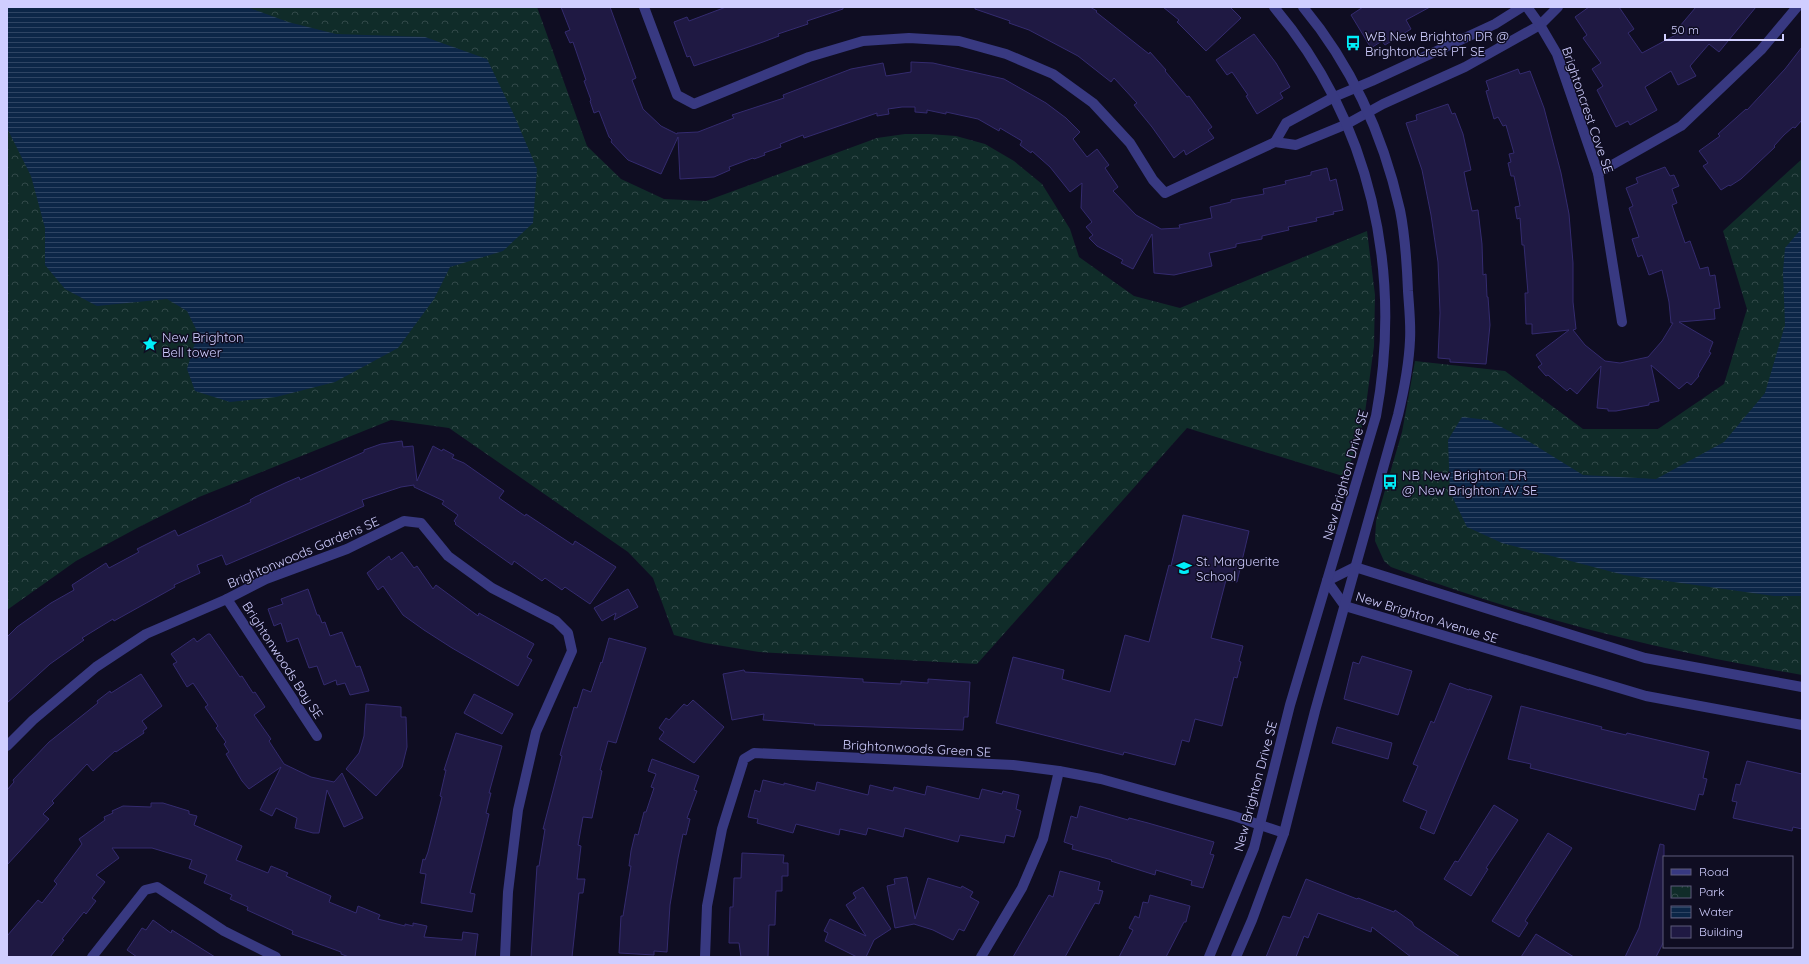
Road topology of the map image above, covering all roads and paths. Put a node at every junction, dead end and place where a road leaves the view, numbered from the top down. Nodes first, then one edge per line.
1 (644, 7) edge
2 (1274, 7) edge
3 (1303, 7) edge
4 (1522, 7) edge
5 (1527, 7) edge
6 (1558, 7) edge
7 (1797, 7) edge
8 (1540, 25) junction
9 (1357, 88) junction
10 (1334, 97) junction
11 (1368, 111) junction
12 (1347, 124) junction
13 (1275, 142) junction
14 (1598, 173) junction
15 (1622, 322) dead end
16 (1355, 567) junction
17 (1327, 581) junction
18 (227, 599) junction
19 (1345, 606) junction
20 (1802, 687) edge
21 (1802, 725) edge
22 (317, 736) dead end
23 (7, 746) edge
24 (1059, 771) junction
25 (1260, 824) junction
26 (1284, 832) junction
27 (92, 957) edge
28 (276, 957) edge
29 (505, 957) edge
30 (706, 957) edge
31 (981, 957) edge
32 (1209, 957) edge
33 (1236, 957) edge

1 - 13 street
2 - 10 street, New Brighton Drive SE
3 - 9 street
4 - 9 street
5 - 8 street, Brightoncrest Cove SE
6 - 8 street
7 - 14 street
8 - 11 street
8 - 14 street, Brightoncrest Cove SE
9 - 10 street
9 - 11 street
10 - 12 street, New Brighton Drive SE
10 - 13 street
11 - 12 street
11 - 16 street
12 - 13 street
12 - 17 street, New Brighton Drive SE
14 - 15 street, Brightoncrest Cove SE
16 - 17 street
16 - 19 street
16 - 20 street, New Brighton Avenue SE
17 - 19 street, New Brighton Avenue SE
17 - 25 street, New Brighton Drive SE
18 - 22 street, Brightonwoods Bay SE
18 - 23 street, Brightonwoods Gardens SE
18 - 29 street, Brightonwoods Gardens SE
19 - 21 street, New Brighton Avenue SE
19 - 26 street
24 - 25 street, Brightonwoods Green SE
24 - 30 street, Brightonwoods Green SE
24 - 31 street
25 - 26 street, Brightonwoods Green SE
25 - 32 street, New Brighton Drive SE
26 - 33 street
27 - 28 street

